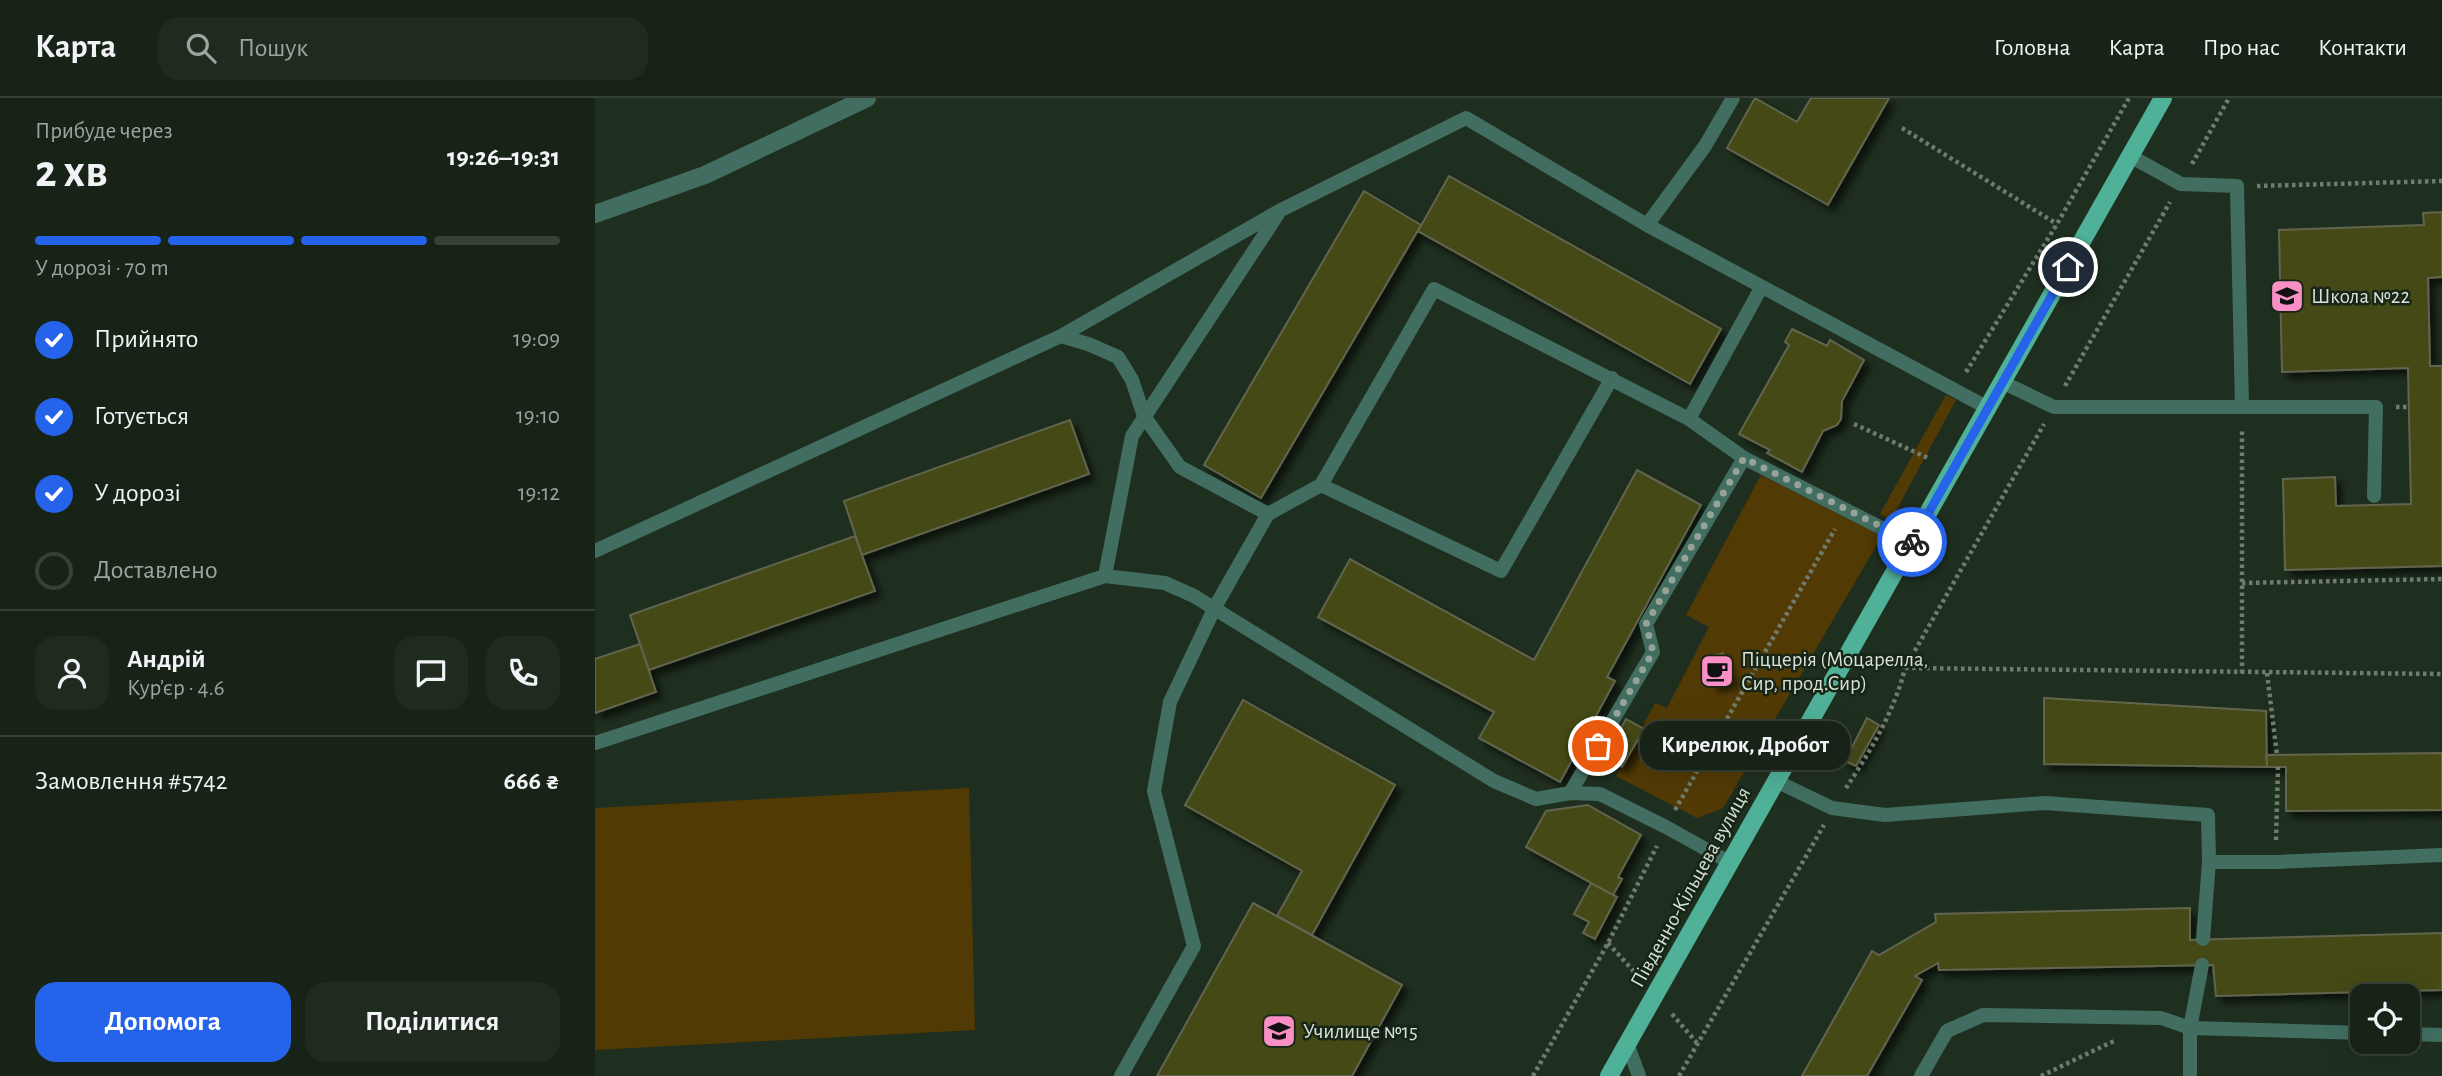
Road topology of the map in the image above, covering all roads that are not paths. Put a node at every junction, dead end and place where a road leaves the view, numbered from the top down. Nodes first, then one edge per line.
1 (867, 98) edge
2 (1733, 98) edge
3 (2163, 98) edge
4 (2130, 156) junction
5 (1281, 209) junction
6 (595, 214) edge
7 (1647, 225) junction
8 (1761, 288) junction
9 (1061, 336) junction
10 (1612, 378) junction
11 (2002, 382) junction
12 (2242, 407) junction
13 (1988, 408) junction
14 (1144, 416) junction
15 (1689, 419) junction
16 (1744, 458) junction
17 (1321, 485) junction
18 (2374, 496) dead end
19 (1268, 514) junction
20 (1911, 543) junction
21 (595, 551) edge
22 (1105, 576) junction
23 (1215, 607) junction
24 (595, 743) edge
25 (1776, 781) junction
26 (1570, 793) junction
27 (2442, 855) edge
28 (1729, 862) junction
29 (2209, 862) junction
30 (2203, 939) dead end
31 (2202, 965) dead end
32 (2190, 1028) junction
33 (2350, 1033) edge
34 (2420, 1034) edge
35 (2442, 1035) edge
36 (1627, 1043) junction
37 (1121, 1076) edge
38 (1609, 1076) edge
39 (1639, 1076) edge
40 (1921, 1076) edge
41 (2190, 1076) edge

1 - 6 street
2 - 7 lane
3 - 4 main road, Південно-Кільцева вулиця
4 - 11 main road, Південно-Кільцева вулиця
4 - 12 lane
5 - 7 lane
5 - 9 lane
5 - 14 lane
7 - 8 lane
8 - 13 lane
8 - 15 lane
9 - 14 lane
9 - 21 lane
10 - 15 lane
10 - 17 lane
10 - 17 lane
11 - 12 lane
11 - 13 main road, Південно-Кільцева вулиця
12 - 18 lane
13 - 20 main road, Південно-Кільцева вулиця
14 - 19 lane
14 - 22 lane
15 - 16 lane
16 - 20 lane
16 - 26 lane
17 - 19 lane
19 - 23 lane
20 - 25 main road, Південно-Кільцева вулиця
22 - 23 lane
22 - 24 lane
23 - 26 lane
23 - 37 lane
25 - 28 main road, Південно-Кільцева вулиця
25 - 29 lane
26 - 28 lane
27 - 29 lane
28 - 36 main road, Південно-Кільцева вулиця
29 - 30 lane
31 - 32 lane
32 - 33 lane
32 - 40 lane
32 - 41 lane
34 - 35 lane
36 - 38 main road, Південно-Кільцева вулиця
36 - 39 lane

